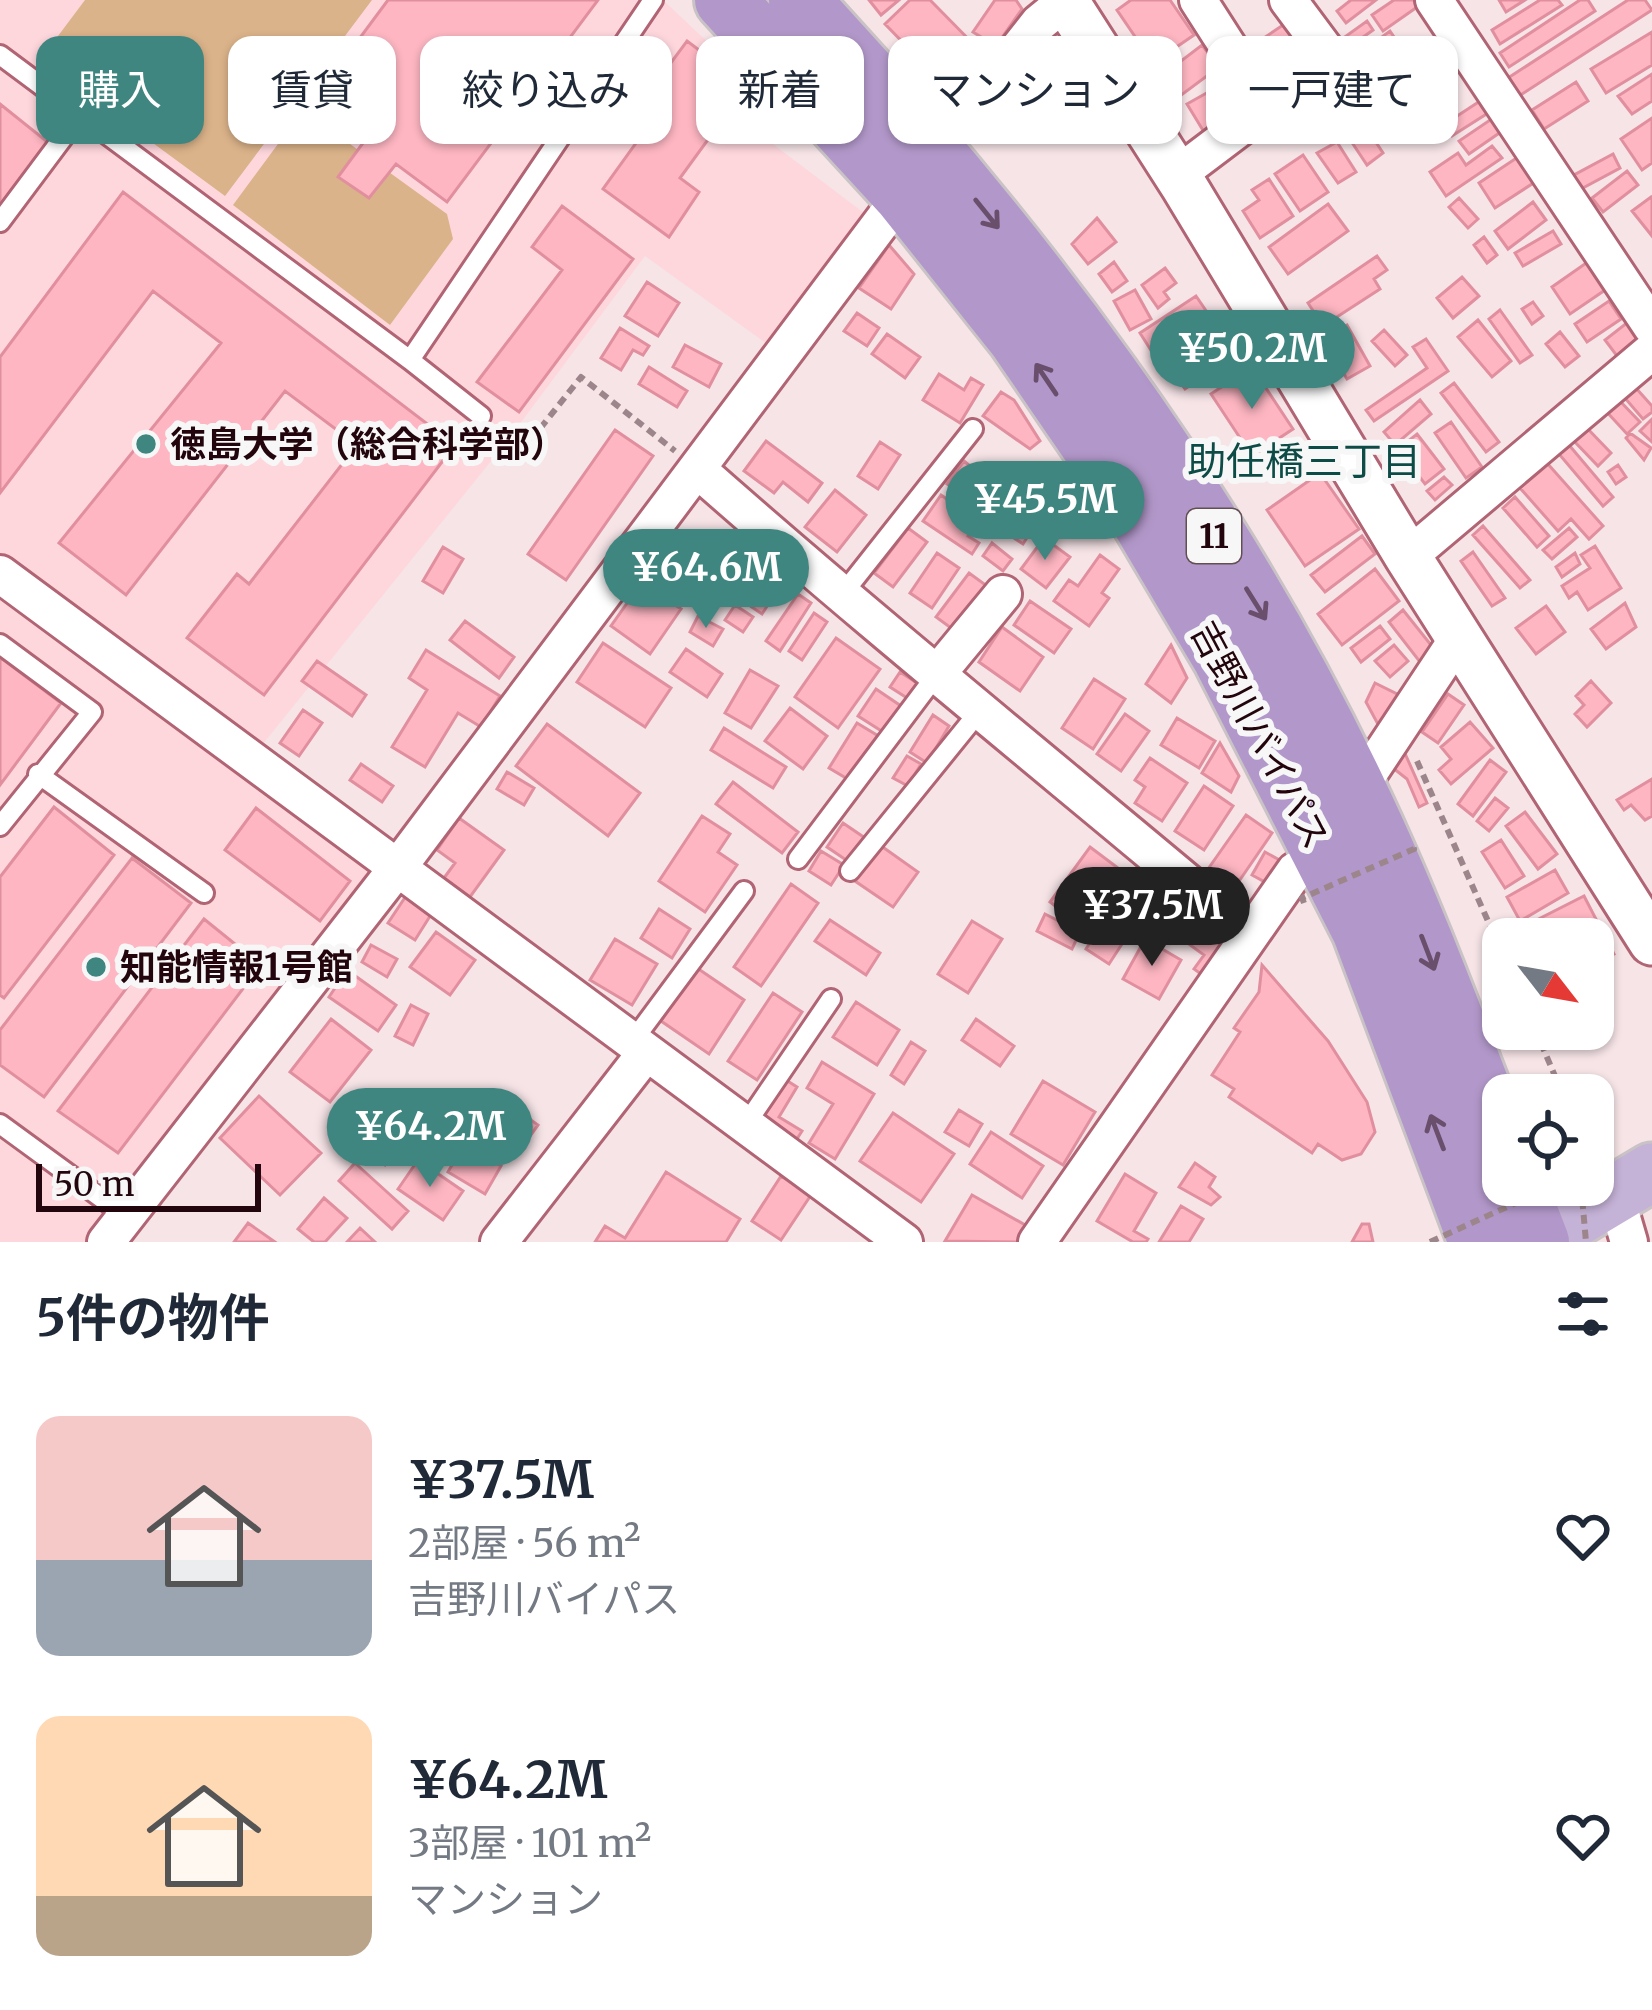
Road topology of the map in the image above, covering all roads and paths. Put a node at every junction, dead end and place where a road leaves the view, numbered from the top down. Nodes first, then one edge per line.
1 (653, 0) edge
2 (725, 0) edge
3 (799, 0) edge
4 (1066, 0) edge
5 (1198, 0) edge
6 (1288, 0) edge
7 (1434, 0) edge
8 (1315, 36) edge
9 (0, 56) edge
10 (36, 83) edge
11 (59, 144) edge
12 (119, 144) edge
13 (920, 174) junction
14 (1177, 175) junction
15 (0, 223) edge
16 (1638, 277) edge
17 (1652, 327) edge
18 (1652, 351) edge
19 (410, 360) junction
20 (481, 416) joint
21 (973, 429) dead end
22 (697, 469) junction
23 (1408, 556) junction
24 (0, 574) edge
25 (1003, 594) dead end
26 (841, 596) junction
27 (1459, 637) junction
28 (0, 644) edge
29 (937, 674) junction
30 (982, 708) junction
31 (1400, 724) junction
32 (38, 774) junction
33 (1357, 791) junction
34 (0, 826) edge
35 (1412, 844) dead end
36 (798, 860) dead end
37 (398, 868) junction
38 (850, 871) dead end
39 (1314, 879) junction
40 (744, 891) dead end
41 (204, 893) dead end
42 (1487, 918) edge
43 (1250, 935) junction
44 (1652, 942) edge
45 (831, 999) dead end
46 (639, 1048) junction
47 (1482, 1094) edge
48 (746, 1124) junction
49 (4, 1134) edge
50 (1509, 1206) edge
51 (1524, 1206) edge
52 (1613, 1207) edge
53 (116, 1229) edge
54 (499, 1242) edge
55 (904, 1242) edge
56 (1037, 1242) edge
57 (1430, 1242) edge
58 (1478, 1242) edge
59 (1537, 1242) edge

1 - 19 lane
2 - 13 highway, 吉野川バイパス / 11
3 - 13 highway, 吉野川バイパス / 11
4 - 13 street
4 - 14 street
5 - 14 street
6 - 8 street
7 - 16 street
9 - 10 lane
11 - 15 lane
12 - 19 lane
13 - 22 street
13 -> 33 highway, 吉野川バイパス / 11
39 -> 13 highway, 吉野川バイパス / 11
14 - 23 street
16 - 17 street
18 - 23 street
19 - 20 lane
20 - 22 path
21 - 26 lane
22 - 26 street
22 - 37 street
23 - 27 street
24 - 37 street
25 - 29 street
26 - 29 street
27 - 31 street
27 - 44 street
28 - 32 lane
29 - 30 street
29 - 36 lane
30 - 38 lane
30 - 43 street
31 - 33 street
31 - 42 path
32 - 34 lane
32 - 41 lane
33 -> 47 highway, 吉野川バイパス / 11
35 - 39 path, bridge
37 - 46 street
37 - 53 street
39 - 43 street
58 -> 39 highway, 吉野川バイパス / 11
40 - 46 lane
43 - 56 street
45 - 48 lane
46 - 48 street
46 - 54 street
48 - 55 street
49 - 53 lane
50 - 57 path, bridge
51 - 59 highway
52 - 59 main road

